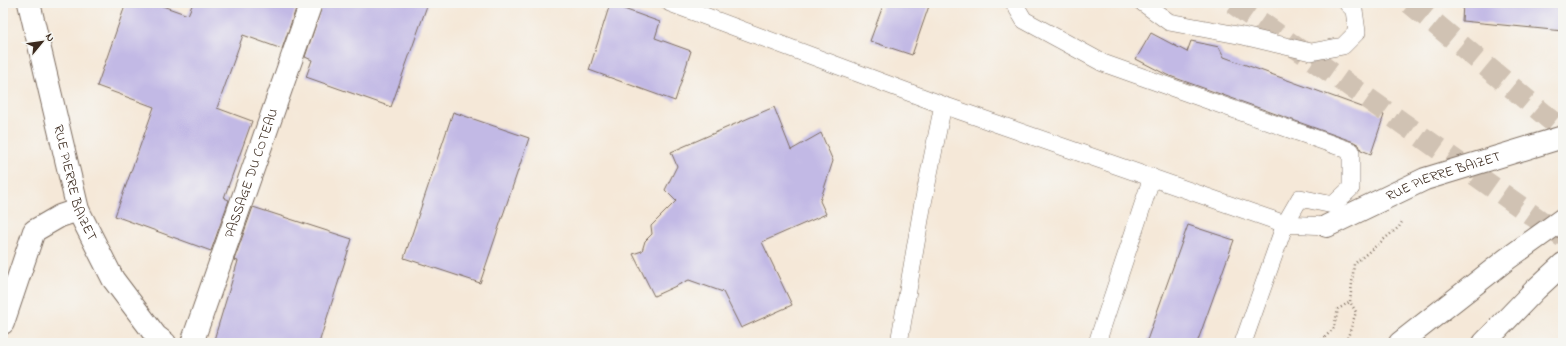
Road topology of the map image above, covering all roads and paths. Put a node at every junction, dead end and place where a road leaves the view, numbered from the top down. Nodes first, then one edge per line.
1 (29, 3) edge
2 (311, 3) edge
3 (670, 3) edge
4 (1014, 3) edge
5 (1143, 3) edge
6 (1347, 3) edge
7 (943, 105) junction
8 (1563, 137) edge
9 (1152, 177) junction
10 (78, 210) junction
11 (1563, 219) edge
12 (1285, 224) junction
13 (1327, 226) joint
14 (12, 264) edge
15 (1354, 264) dead end
16 (1563, 264) edge
17 (1350, 302) junction
18 (3, 323) edge
19 (165, 343) edge
20 (192, 343) edge
21 (899, 343) edge
22 (1097, 343) edge
23 (1243, 343) edge
24 (1319, 343) edge
25 (1342, 343) edge
26 (1400, 343) edge
27 (1484, 343) edge

1 - 10 main road, RUE PIERRE BAIZET
2 - 20 main road, PASSAGE DU COTEAU
3 - 7 lane
4 - 12 lane
5 - 6 lane
7 - 9 lane
7 - 21 lane
8 - 13 main road, RUE PIERRE BAIZET
9 - 12 lane
9 - 22 lane
10 - 14 main road
10 - 19 main road, RUE PIERRE BAIZET
11 - 26 main road
12 - 13 lane
12 - 23 lane
14 - 18 main road
15 - 17 path
16 - 27 main road
17 - 24 path
17 - 25 path

